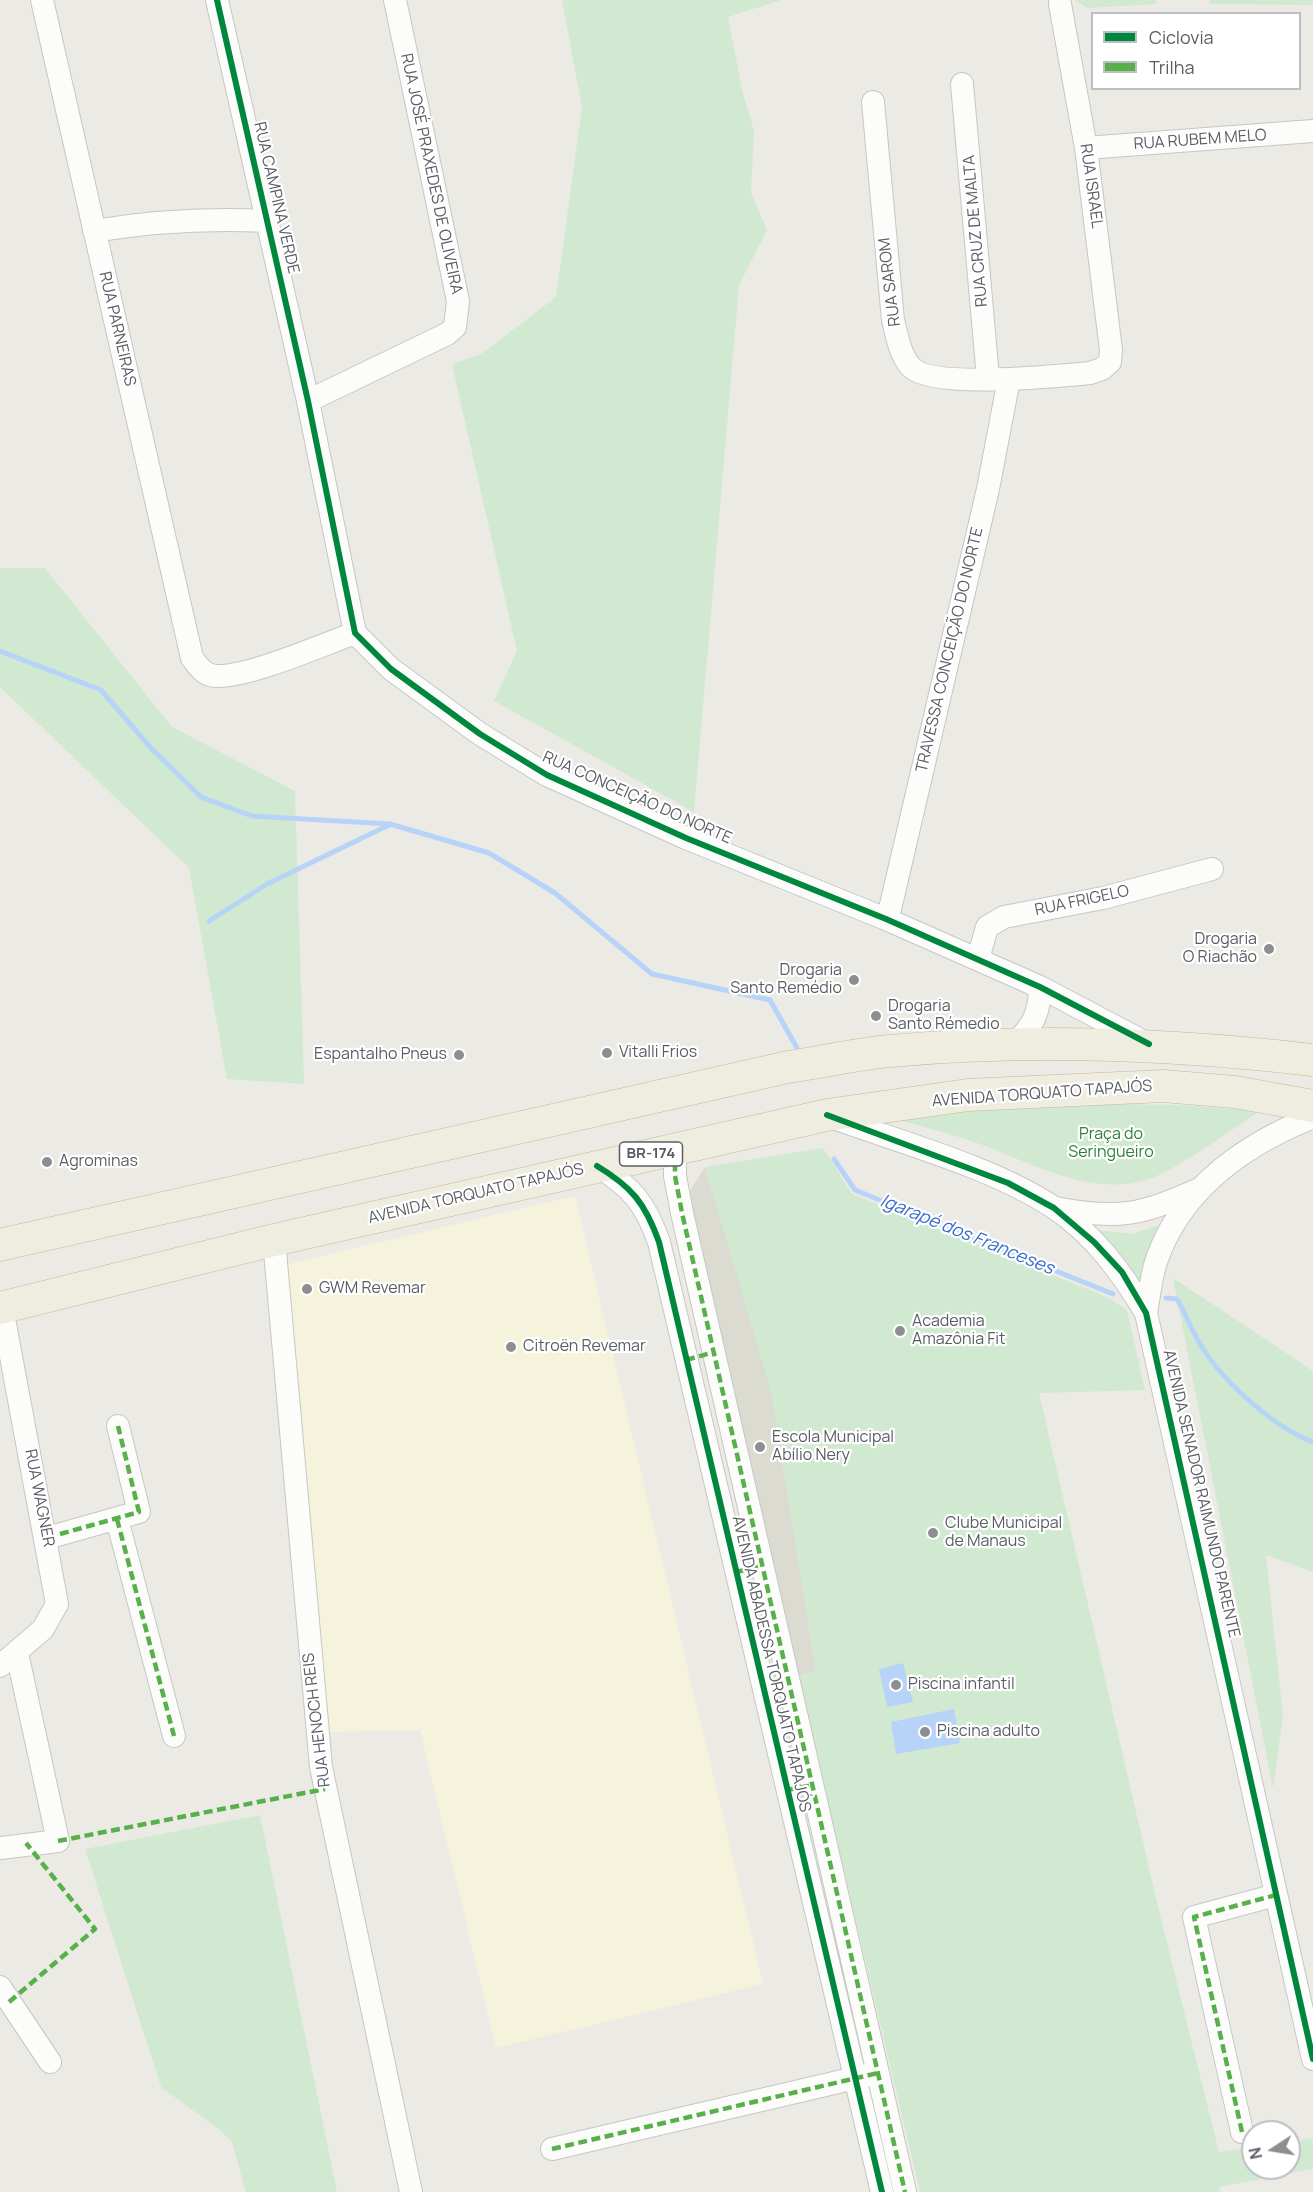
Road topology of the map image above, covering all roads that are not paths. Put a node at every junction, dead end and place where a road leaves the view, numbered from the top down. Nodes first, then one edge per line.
1 (42, 0) edge
2 (217, 0) edge
3 (395, 0) edge
4 (1060, 4) dead end
5 (962, 84) dead end
6 (873, 102) dead end
7 (1313, 131) edge
8 (1086, 148) junction
9 (267, 220) junction
10 (94, 231) junction
11 (1106, 367) joint
12 (998, 379) junction
13 (308, 401) junction
14 (355, 633) junction
15 (1212, 869) dead end
16 (885, 919) junction
17 (978, 959) junction
18 (1040, 987) junction
19 (1149, 1044) junction
20 (1012, 1045) junction
21 (1313, 1060) edge
22 (1313, 1106) edge
23 (827, 1115) junction
24 (1313, 1118) edge
25 (675, 1149) junction
26 (597, 1166) junction
27 (1203, 1187) junction
28 (1054, 1208) junction
29 (274, 1240) junction
30 (0, 1245) edge
31 (1, 1308) edge
32 (1146, 1313) junction
33 (714, 1352) junction
34 (686, 1360) junction
35 (118, 1426) dead end
36 (117, 1519) junction
37 (47, 1538) junction
38 (762, 1566) junction
39 (736, 1572) junction
40 (9, 1660) edge
41 (174, 1736) dead end
42 (812, 1785) junction
43 (787, 1790) junction
44 (0, 1848) edge
45 (1276, 1895) junction
46 (0, 1987) edge
47 (1313, 2059) edge
48 (50, 2062) dead end
49 (878, 2073) junction
50 (855, 2078) junction
51 (1241, 2128) edge
52 (552, 2149) dead end
53 (411, 2192) edge
54 (882, 2192) edge
55 (905, 2192) edge

1 - 10 street, RUA PARNEIRAS
2 - 9 street, RUA CAMPINA VERDE
3 - 13 street, RUA JOSÉ PRAXEDES DE OLIVEIRA
4 - 8 street, RUA ISRAEL
5 - 12 street, RUA CRUZ DE MALTA
6 - 12 street, RUA SAROM
7 - 8 street, RUA RUBEM MELO
8 - 11 street, RUA ISRAEL
9 - 10 street
9 - 13 street, RUA CAMPINA VERDE
10 - 14 street, RUA PARNEIRAS
11 - 12 street, RUA SAROM
12 - 16 street, TRAVESSA CONCEIÇÃO DO NORTE
13 - 14 street
14 - 16 street, RUA CONCEIÇÃO DO NORTE
15 - 17 street, RUA FRIGELO
16 - 17 street, RUA CONCEIÇÃO DO NORTE
17 - 18 street, RUA CONCEIÇÃO DO NORTE
18 - 19 street, RUA CONCEIÇÃO DO NORTE
18 - 20 street
19 - 20 highway
19 - 21 highway
20 - 30 highway
22 - 23 highway, AVENIDA TORQUATO TAPAJÓS / BR-174
23 - 25 highway, AVENIDA TORQUATO TAPAJÓS / BR-174
23 - 28 street, AVENIDA SENADOR RAIMUNDO PARENTE
24 - 27 street, AVENIDA SENADOR RAIMUNDO PARENTE
25 - 26 highway, AVENIDA TORQUATO TAPAJÓS / BR-174
25 - 33 street, AVENIDA ABADESSA TORQUATO TAPAJÓS
26 - 29 highway, AVENIDA TORQUATO TAPAJÓS / BR-174
26 - 34 street, AVENIDA ABADESSA TORQUATO TAPAJÓS
27 - 28 street
27 - 32 street, AVENIDA SENADOR RAIMUNDO PARENTE
28 - 32 street, AVENIDA SENADOR RAIMUNDO PARENTE
29 - 31 highway, AVENIDA TORQUATO TAPAJÓS / BR-174
29 - 53 street, RUA HENOCH REIS
31 - 37 street, RUA WAGNER
32 - 45 street, AVENIDA SENADOR RAIMUNDO PARENTE
33 - 34 street
33 - 38 street, AVENIDA ABADESSA TORQUATO TAPAJÓS
34 - 39 street, AVENIDA ABADESSA TORQUATO TAPAJÓS
35 - 36 street
36 - 37 street
36 - 41 street
37 - 40 street, RUA WAGNER
38 - 39 street, AVENIDA ABADESSA TORQUATO TAPAJÓS
38 - 42 street, AVENIDA ABADESSA TORQUATO TAPAJÓS
39 - 43 street, AVENIDA ABADESSA TORQUATO TAPAJÓS
40 - 44 street
42 - 43 street, AVENIDA ABADESSA TORQUATO TAPAJÓS
42 - 49 street, AVENIDA ABADESSA TORQUATO TAPAJÓS
43 - 50 street, AVENIDA ABADESSA TORQUATO TAPAJÓS
45 - 47 street, AVENIDA SENADOR RAIMUNDO PARENTE
45 - 51 street
46 - 48 street
49 - 50 street
49 - 55 street, AVENIDA ABADESSA TORQUATO TAPAJÓS
50 - 52 street
50 - 54 street, AVENIDA ABADESSA TORQUATO TAPAJÓS

